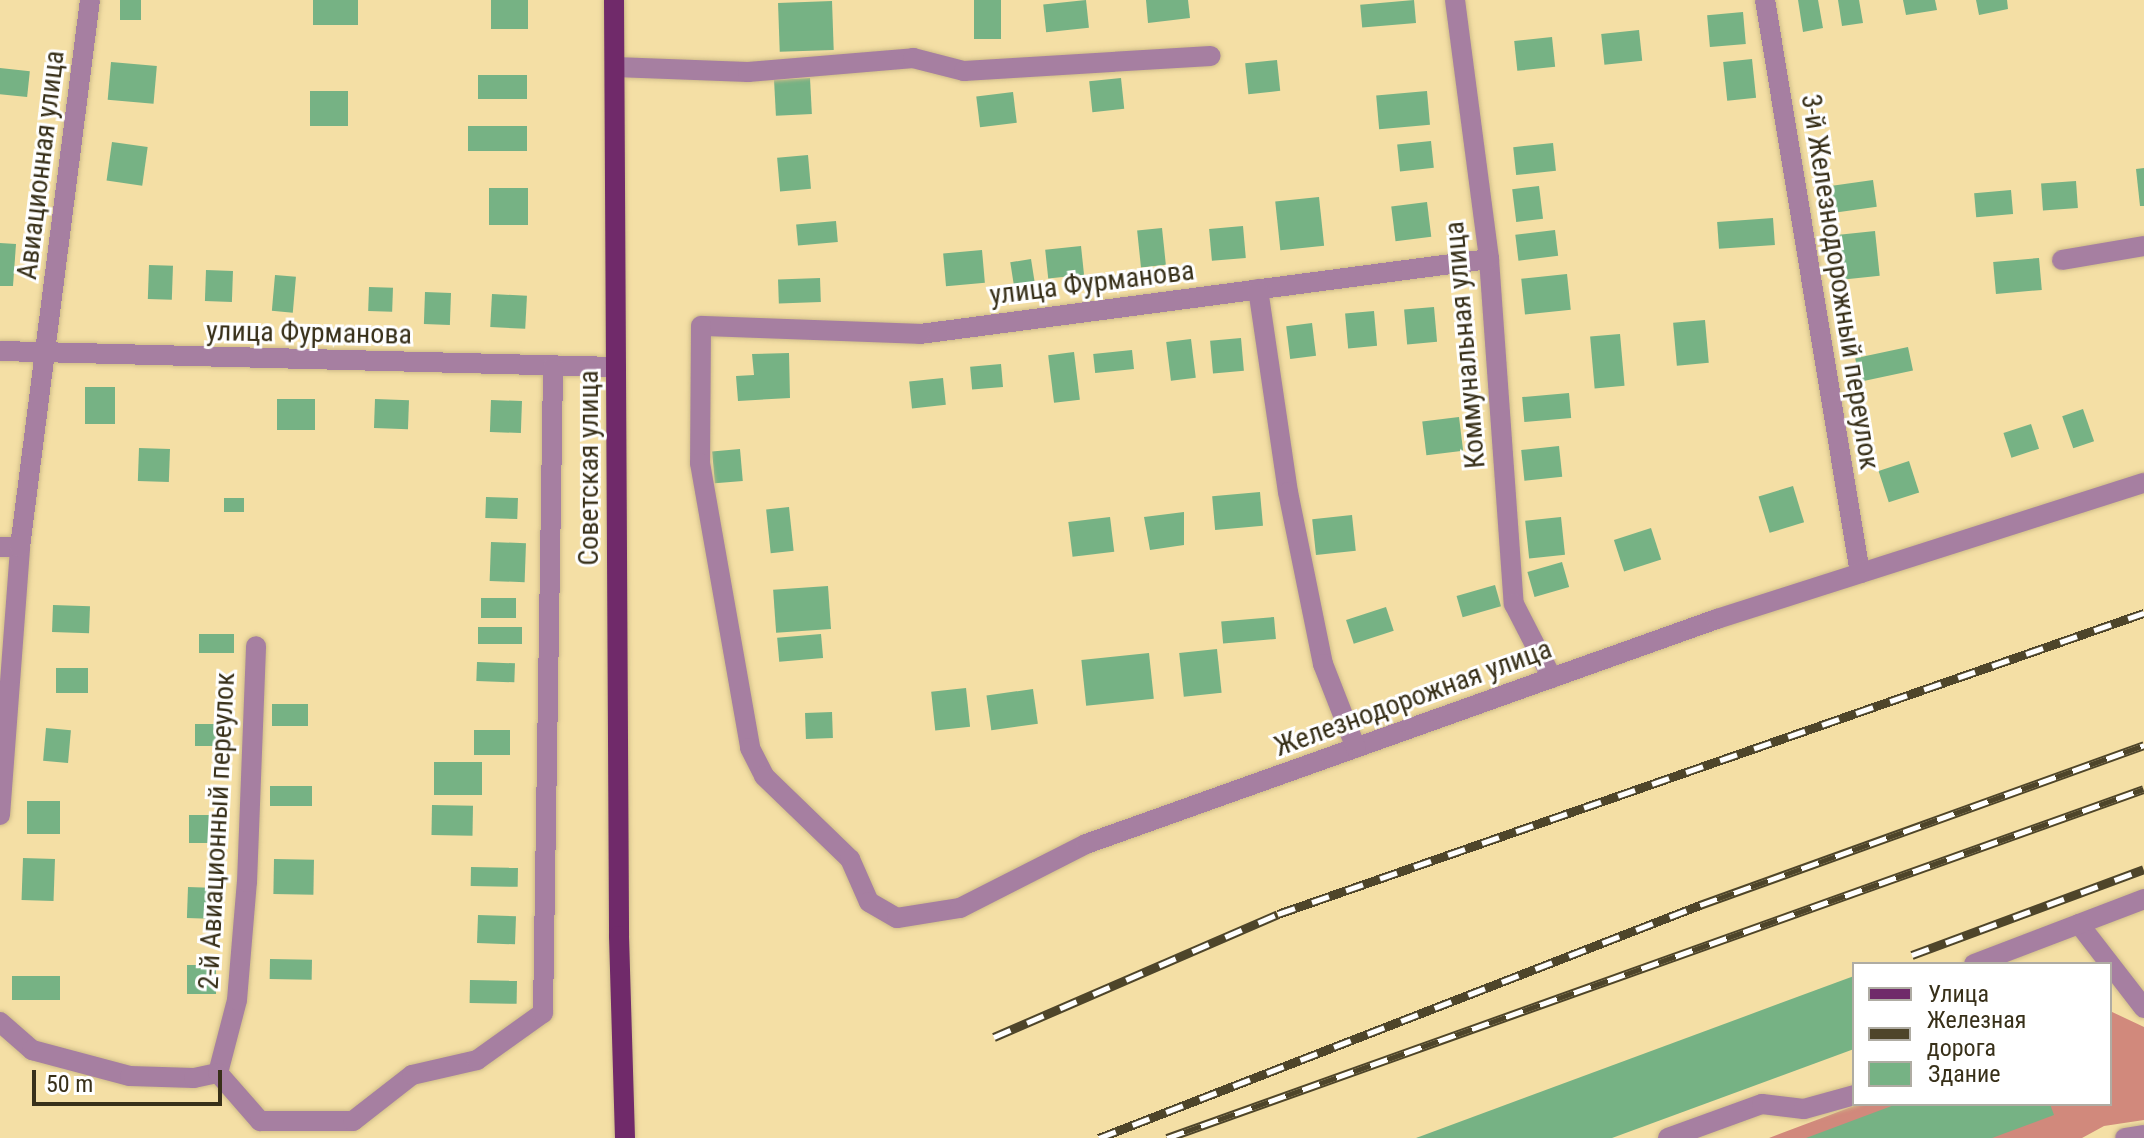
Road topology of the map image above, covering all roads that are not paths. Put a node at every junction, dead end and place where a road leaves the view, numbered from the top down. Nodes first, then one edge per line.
1 (90, 0) edge
2 (614, 0) edge
3 (1765, 0) edge
4 (1458, 2) edge
5 (1211, 56) dead end
6 (615, 67) junction
7 (2144, 246) edge
8 (1489, 259) junction
9 (2062, 260) dead end
10 (1258, 289) junction
11 (0, 351) edge
12 (46, 354) junction
13 (553, 366) junction
14 (616, 367) junction
15 (2144, 483) edge
16 (10, 547) edge
17 (1860, 573) junction
18 (256, 646) dead end
19 (1552, 678) junction
20 (1356, 748) junction
21 (764, 776) joint
22 (0, 815) edge
23 (2144, 899) edge
24 (2079, 924) junction
25 (1979, 962) edge
26 (2108, 962) edge
27 (2112, 967) edge
28 (2144, 1008) edge
29 (0, 1022) edge
30 (218, 1073) junction
31 (1852, 1096) edge
32 (2144, 1135) edge
33 (625, 1138) edge
34 (1668, 1138) edge
35 (2125, 1138) edge

1 - 12 street, Авиационная улица
2 - 6 main road, Советская улица
3 - 17 street, 3-й Железнодорожный переулок
4 - 8 street, Коммунальная улица
5 - 6 street
6 - 14 main road, Советская улица
7 - 9 street
8 - 10 street, улица Фурманова
8 - 19 street, Коммунальная улица
10 - 20 street
10 - 21 street, улица Фурманова
11 - 12 street, улица Фурманова
12 - 13 street, улица Фурманова
12 - 16 street, Авиационная улица
13 - 14 street, улица Фурманова
13 - 30 street
14 - 33 main road, Советская улица
15 - 17 street, Железнодорожная улица
16 - 22 street, Авиационная улица
17 - 19 street, Железнодорожная улица
18 - 30 street, 2-й Авиационный переулок
19 - 20 street, Железнодорожная улица
20 - 21 street, Железнодорожная улица
23 - 24 street
24 - 25 street
24 - 26 street
27 - 28 street
29 - 30 street
31 - 34 street
32 - 35 street

